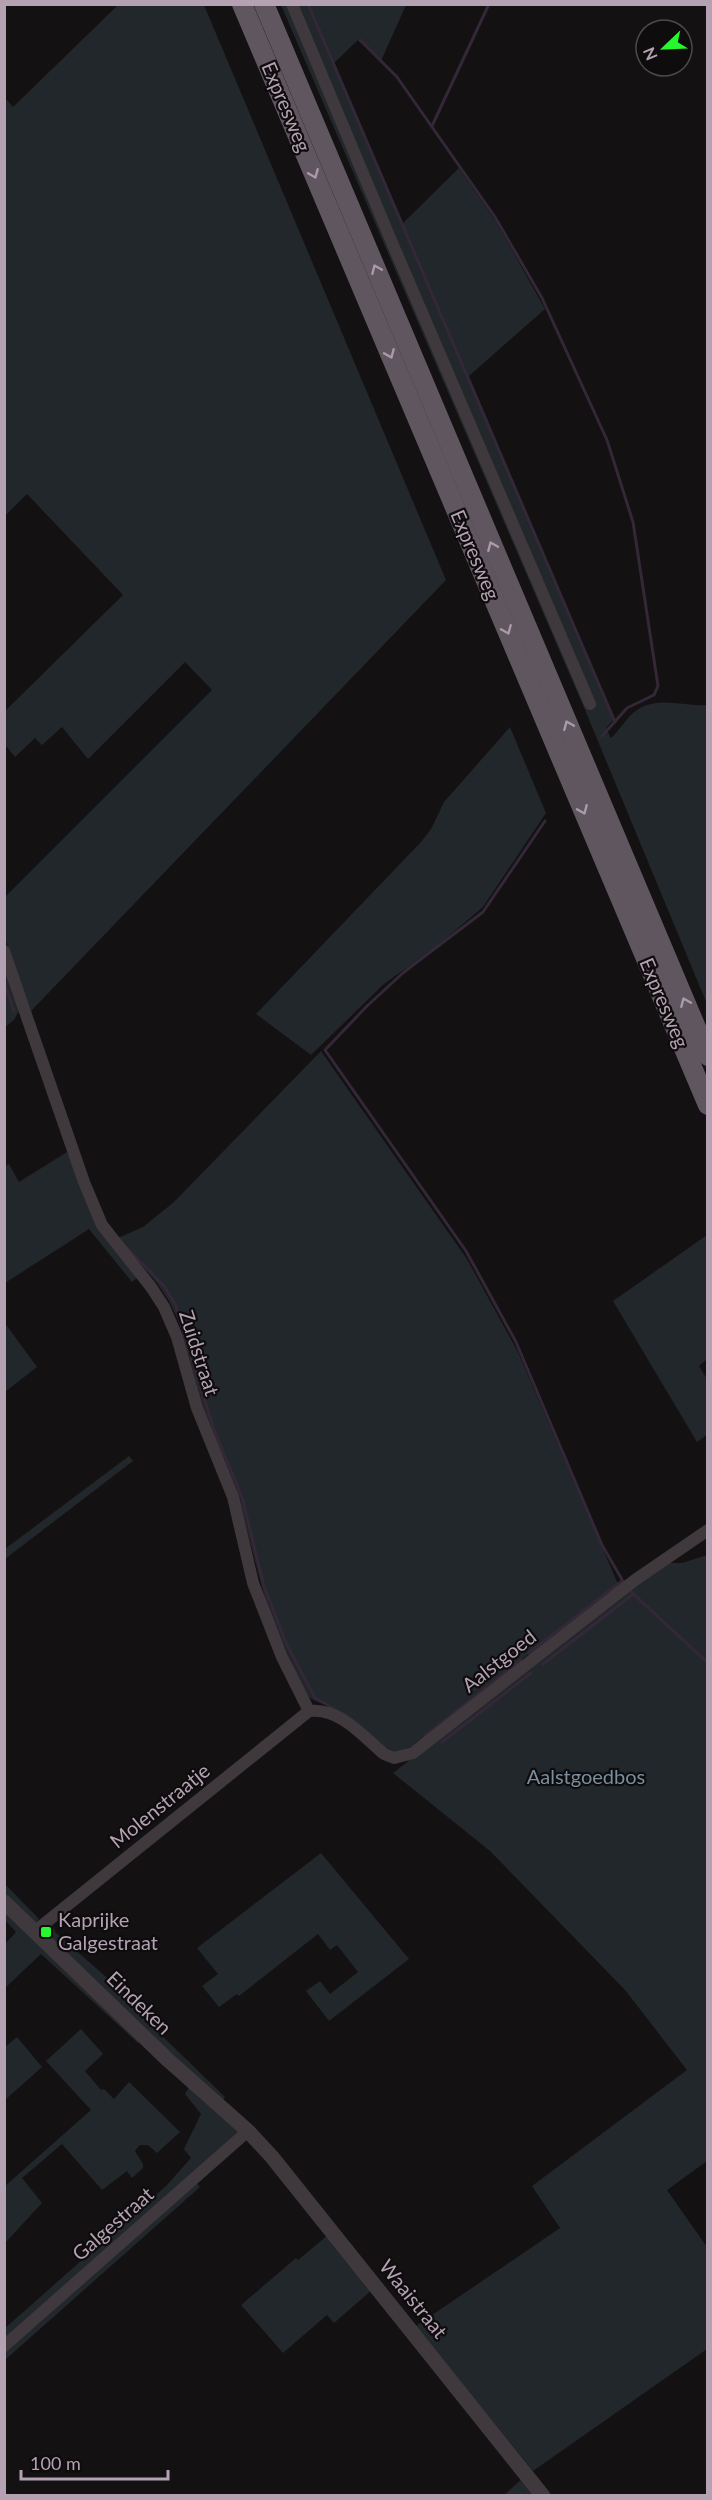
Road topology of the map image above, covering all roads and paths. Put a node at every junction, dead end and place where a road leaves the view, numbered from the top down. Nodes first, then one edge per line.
1 (242, 4) edge
2 (264, 4) edge
3 (292, 4) edge
4 (590, 704) dead end
5 (4, 951) edge
6 (708, 1056) edge
7 (708, 1105) edge
8 (708, 1530) edge
9 (309, 1711) junction
10 (4, 1902) edge
11 (34, 1932) junction
12 (248, 2131) junction
13 (4, 2346) edge
14 (543, 2496) edge

1 -> 7 highway, Expresweg
6 -> 2 highway, Expresweg
3 - 4 street
5 - 9 street, Zuidstraat
8 - 9 street, Aalstgoed
9 - 11 street, Molenstraatje
10 - 11 street, Eindeken
11 - 12 street, Eindeken
12 - 13 street, Galgestraat
12 - 14 street, Waaistraat

